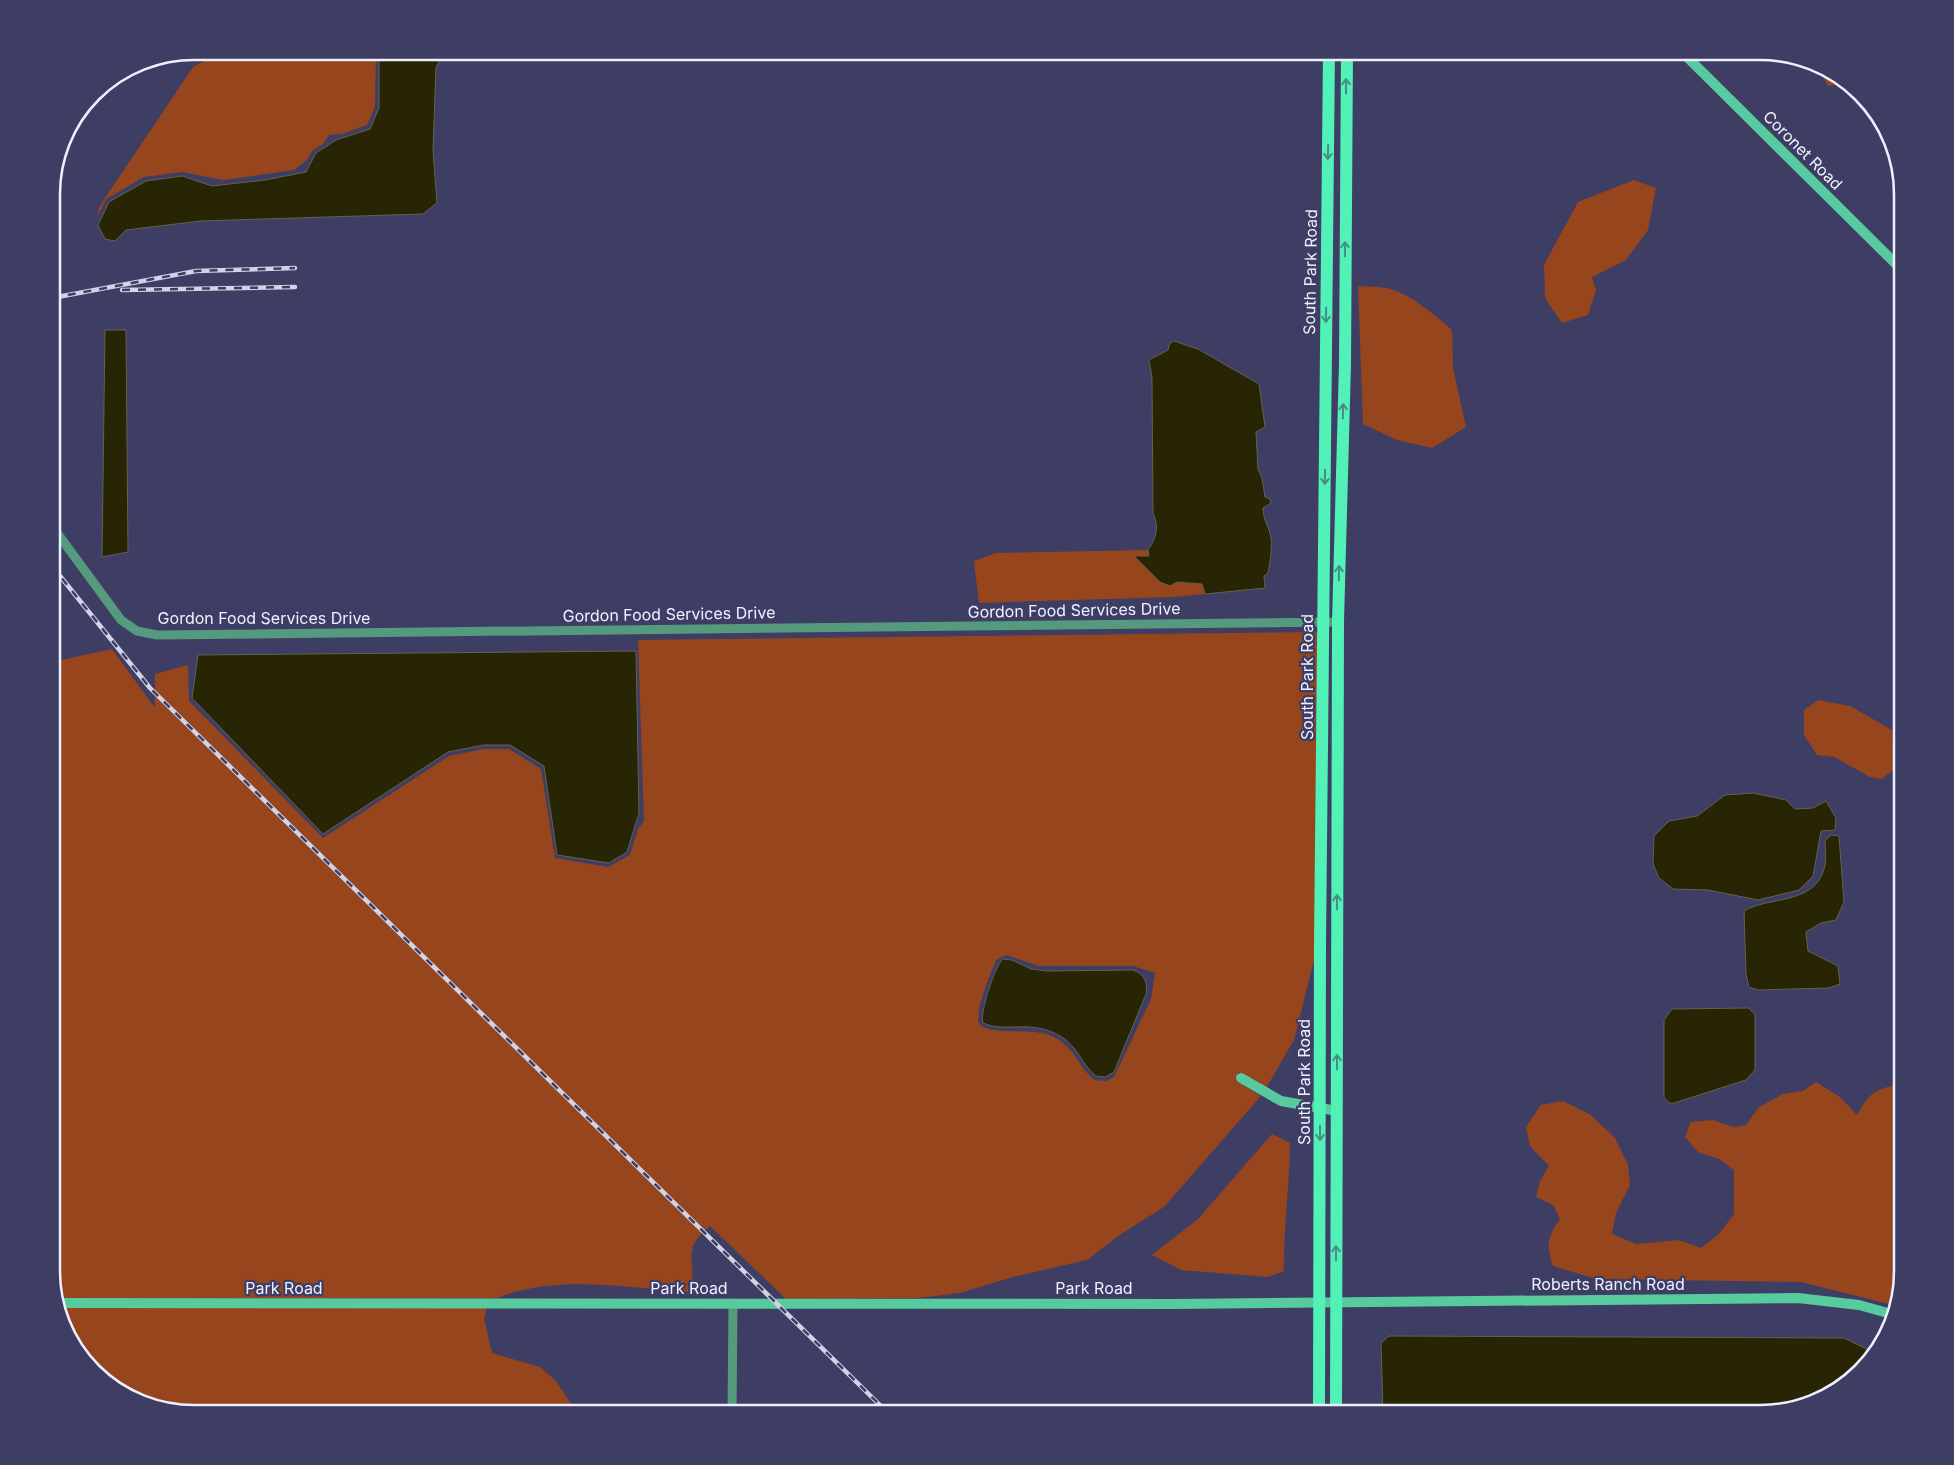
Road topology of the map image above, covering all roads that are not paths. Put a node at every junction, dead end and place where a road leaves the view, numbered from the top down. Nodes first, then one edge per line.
1 (1328, 60) edge
2 (1347, 60) edge
3 (1690, 60) edge
4 (1894, 262) edge
5 (60, 537) edge
6 (1324, 560) junction
7 (1323, 622) junction
8 (1338, 622) junction
9 (1323, 764) junction
10 (1338, 769) junction
11 (1337, 961) junction
12 (1241, 1078) dead end
13 (1330, 1109) junction
14 (1328, 1302) junction
15 (64, 1303) edge
16 (733, 1303) junction
17 (1887, 1313) edge
18 (732, 1405) edge
19 (1320, 1405) edge
20 (1327, 1405) edge
21 (1335, 1405) edge

1 -> 6 main road, South Park Road
8 -> 2 main road, South Park Road
3 - 4 street, Coronet Road
5 - 7 street, Gordon Food Services Drive
6 - 7 main road, South Park Road
6 - 8 main road
7 - 8 street, Gordon Food Services Drive
7 - 9 main road, South Park Road
7 - 10 main road
8 - 10 main road, South Park Road
9 - 11 main road
9 - 13 main road, South Park Road
11 -> 10 main road, South Park Road
13 -> 11 main road, South Park Road
12 - 13 street
14 -> 13 main road, South Park Road
13 -> 14 main road, South Park Road
14 - 16 street, Park Road
14 - 17 street, Roberts Ranch Road
14 - 19 main road
14 - 20 main road
14 - 21 main road
15 - 16 street, Park Road
16 - 18 street

